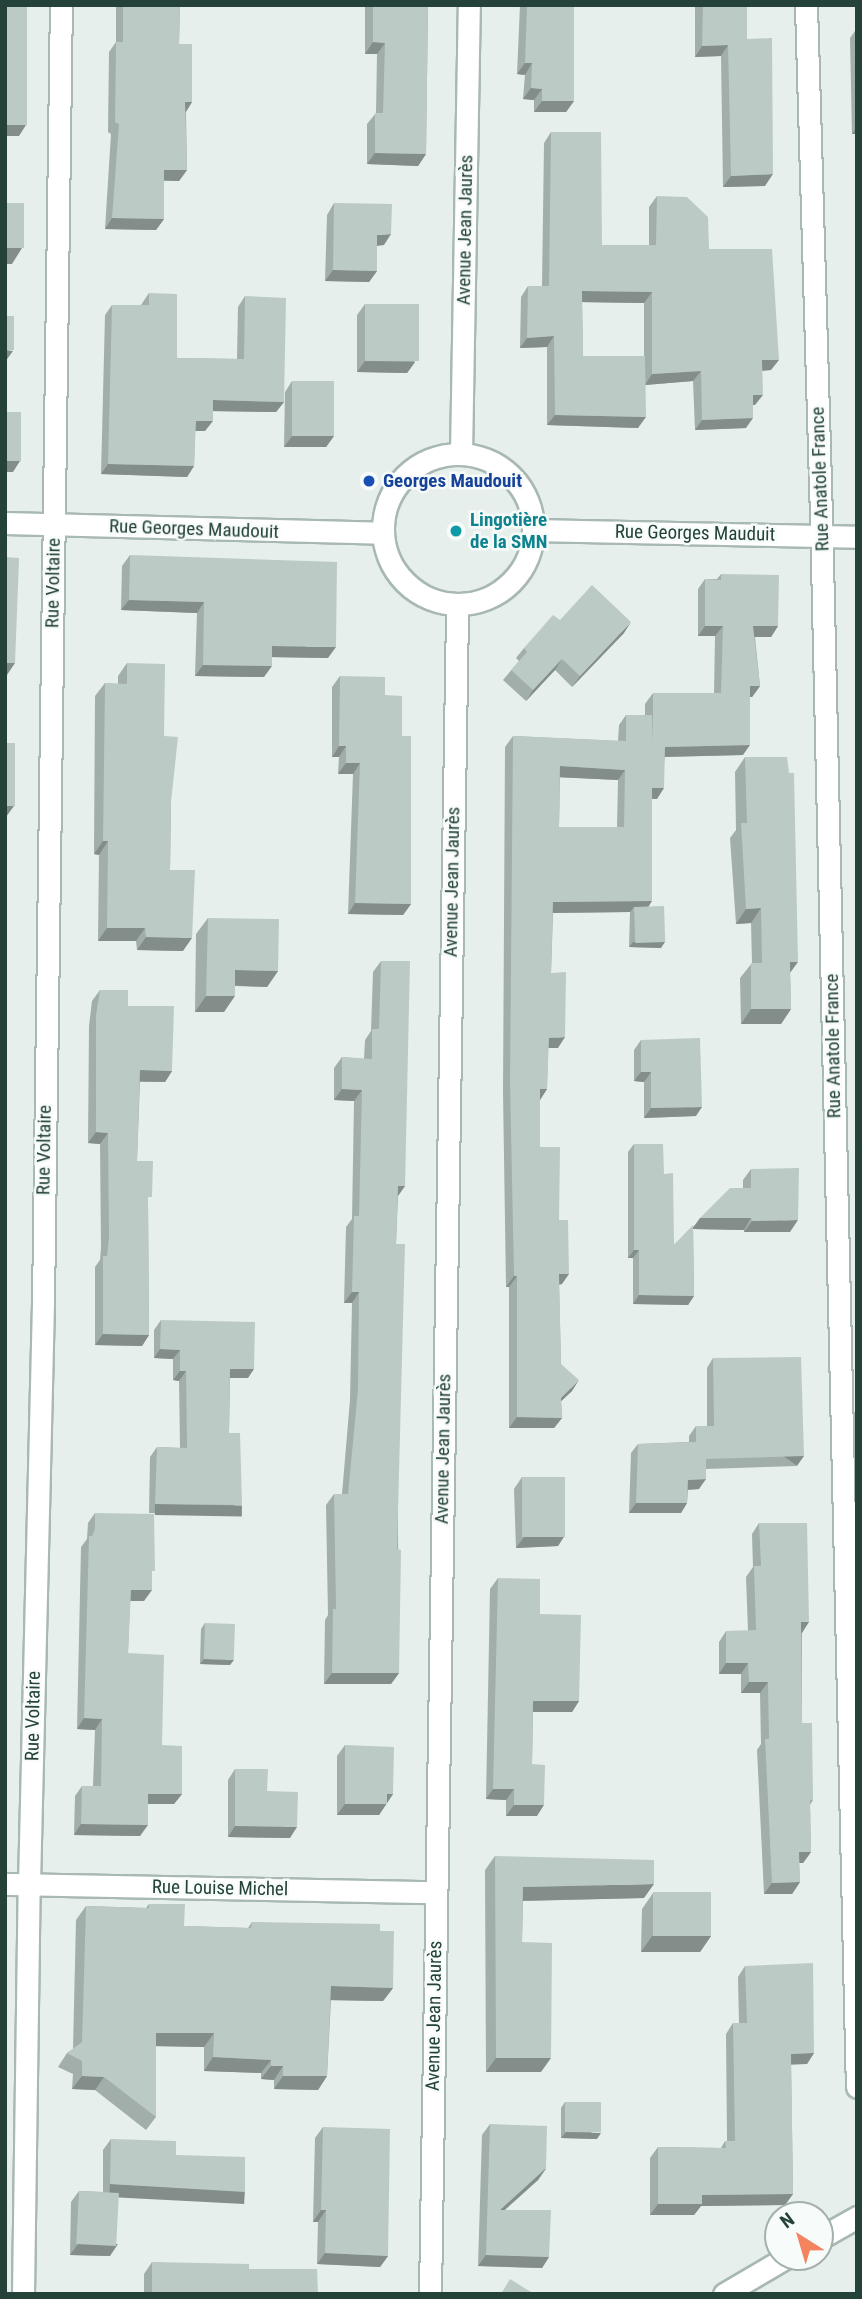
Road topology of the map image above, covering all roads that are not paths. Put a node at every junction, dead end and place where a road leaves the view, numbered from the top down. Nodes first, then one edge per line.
1 (61, 5) edge
2 (468, 5) edge
3 (806, 5) edge
4 (461, 454) junction
5 (5, 523) edge
6 (54, 525) junction
7 (533, 530) junction
8 (382, 533) junction
9 (821, 536) junction
10 (857, 537) edge
11 (457, 604) junction
12 (5, 1884) edge
13 (29, 1885) junction
14 (435, 1892) junction
15 (857, 2087) edge
16 (857, 2217) edge
17 (834, 2230) edge
18 (764, 2271) edge
19 (23, 2294) edge
20 (430, 2294) edge
21 (724, 2294) edge

1 - 6 street, Rue Voltaire
2 - 4 street, Avenue Jean Jaurès
3 - 9 street, Rue Anatole France
4 - 7 street
4 - 8 street
5 - 6 street, Rue Georges Maudouit
6 - 8 street, Rue Georges Maudouit
6 - 13 street, Rue Voltaire
7 - 9 street, Rue Georges Mauduit
7 - 11 street
8 - 11 street
9 - 10 street, Rue Georges Mauduit
9 - 15 street, Rue Anatole France
11 - 14 street, Avenue Jean Jaurès
12 - 13 street, Rue Louise Michel
13 - 14 street, Rue Louise Michel
13 - 19 street, Rue Voltaire
14 - 20 street, Avenue Jean Jaurès
16 - 17 street
18 - 21 street

